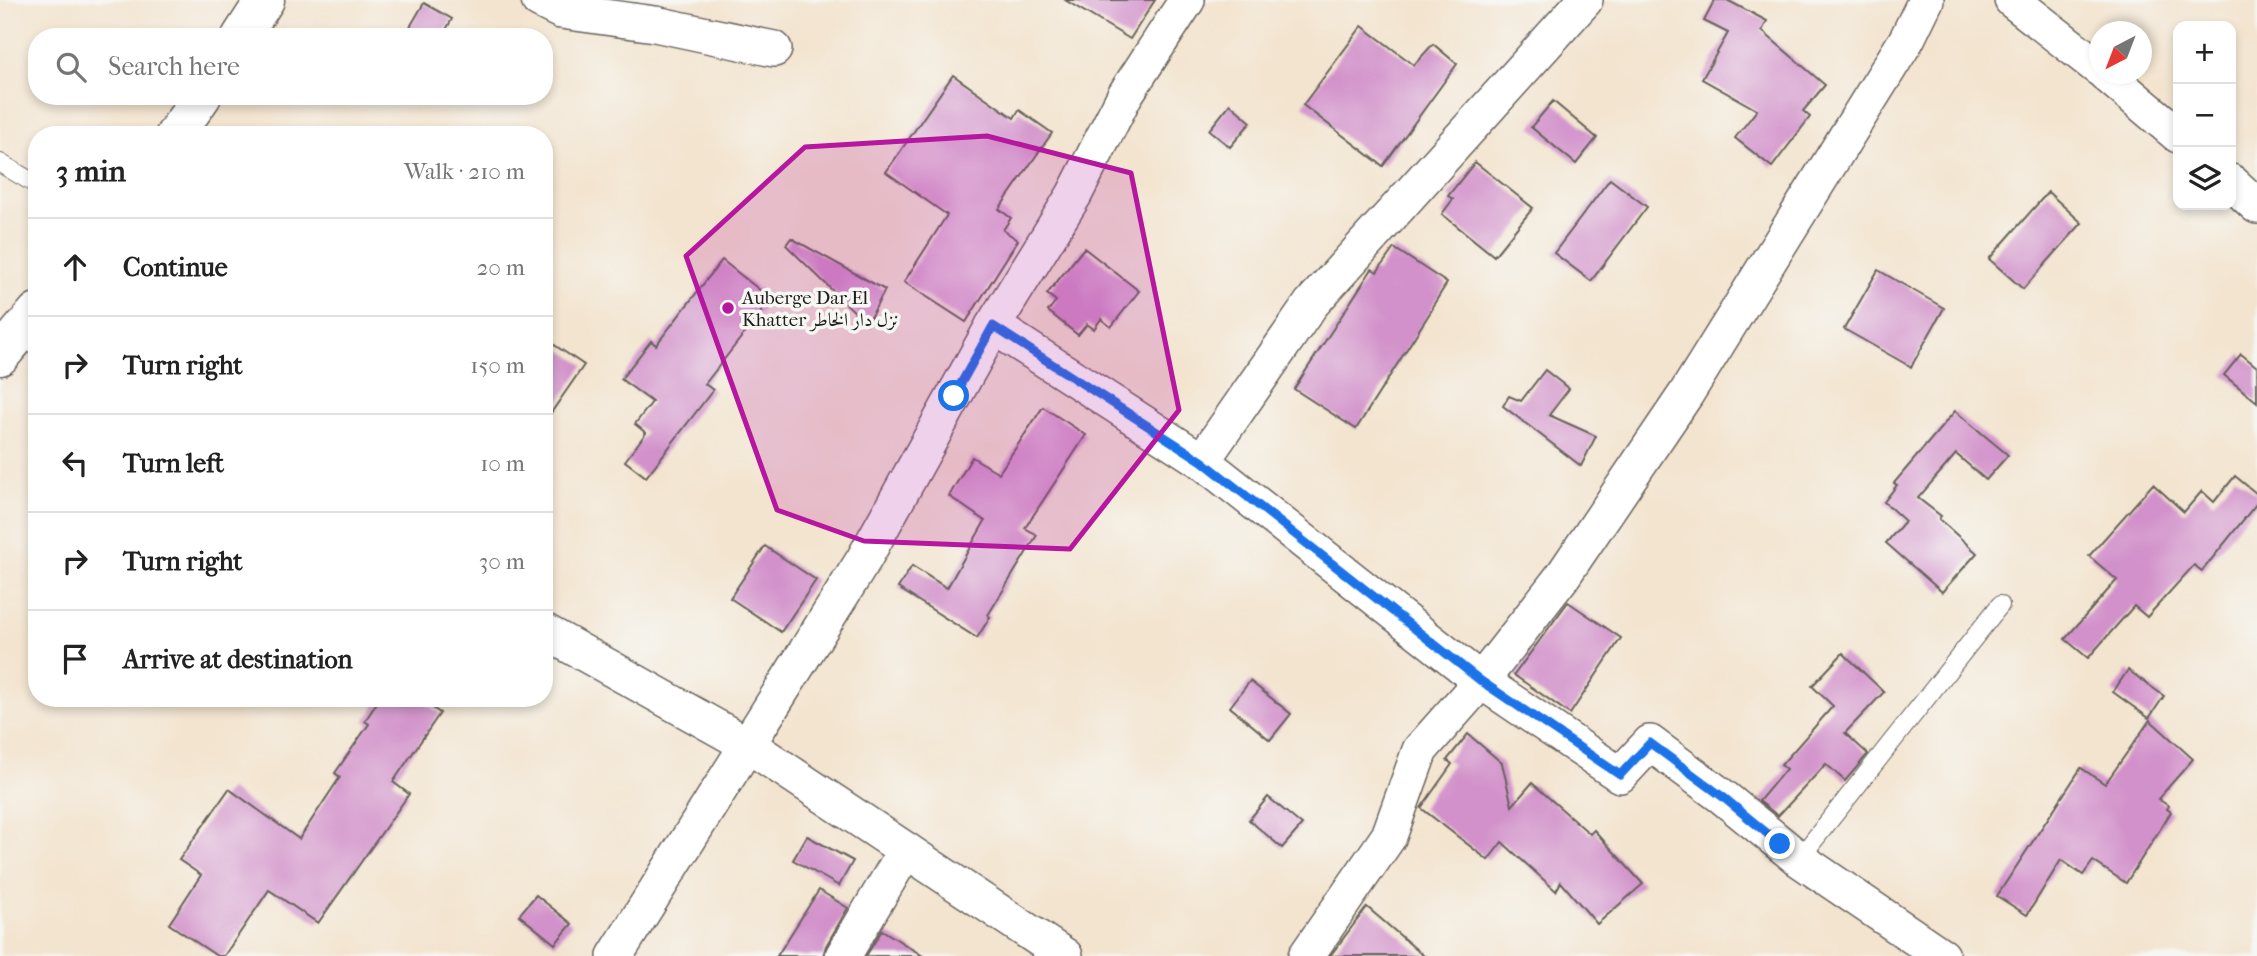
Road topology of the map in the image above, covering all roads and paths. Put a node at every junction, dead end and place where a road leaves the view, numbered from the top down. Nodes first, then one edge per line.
1 (265, 0) edge
2 (539, 0) edge
3 (1187, 0) edge
4 (1585, 0) edge
5 (1926, 0) edge
6 (2012, 0) edge
7 (247, 28) edge
8 (774, 49) dead end
9 (2089, 61) edge
10 (2118, 84) edge
11 (196, 105) edge
12 (181, 126) edge
13 (2173, 131) edge
14 (0, 163) edge
15 (28, 180) edge
16 (2236, 186) edge
17 (2257, 205) edge
18 (28, 323) edge
19 (993, 326) junction
20 (0, 356) edge
21 (1202, 461) junction
22 (2000, 605) dead end
23 (553, 636) edge
24 (1481, 681) junction
25 (748, 745) junction
26 (906, 850) junction
27 (1799, 859) junction
28 (615, 956) edge
29 (844, 956) edge
30 (1065, 956) edge
31 (1306, 956) edge
32 (1942, 956) edge

1 - 7 main road
2 - 8 street
3 - 19 street
4 - 21 street
5 - 24 street
6 - 9 street
10 - 13 street
11 - 12 main road
14 - 15 lane
16 - 17 street
18 - 20 main road
19 - 21 street
19 - 25 street
21 - 24 street
22 - 27 lane
23 - 25 street
24 - 27 street
24 - 31 street
25 - 26 street
25 - 28 street
26 - 29 street
26 - 30 street
27 - 32 street

